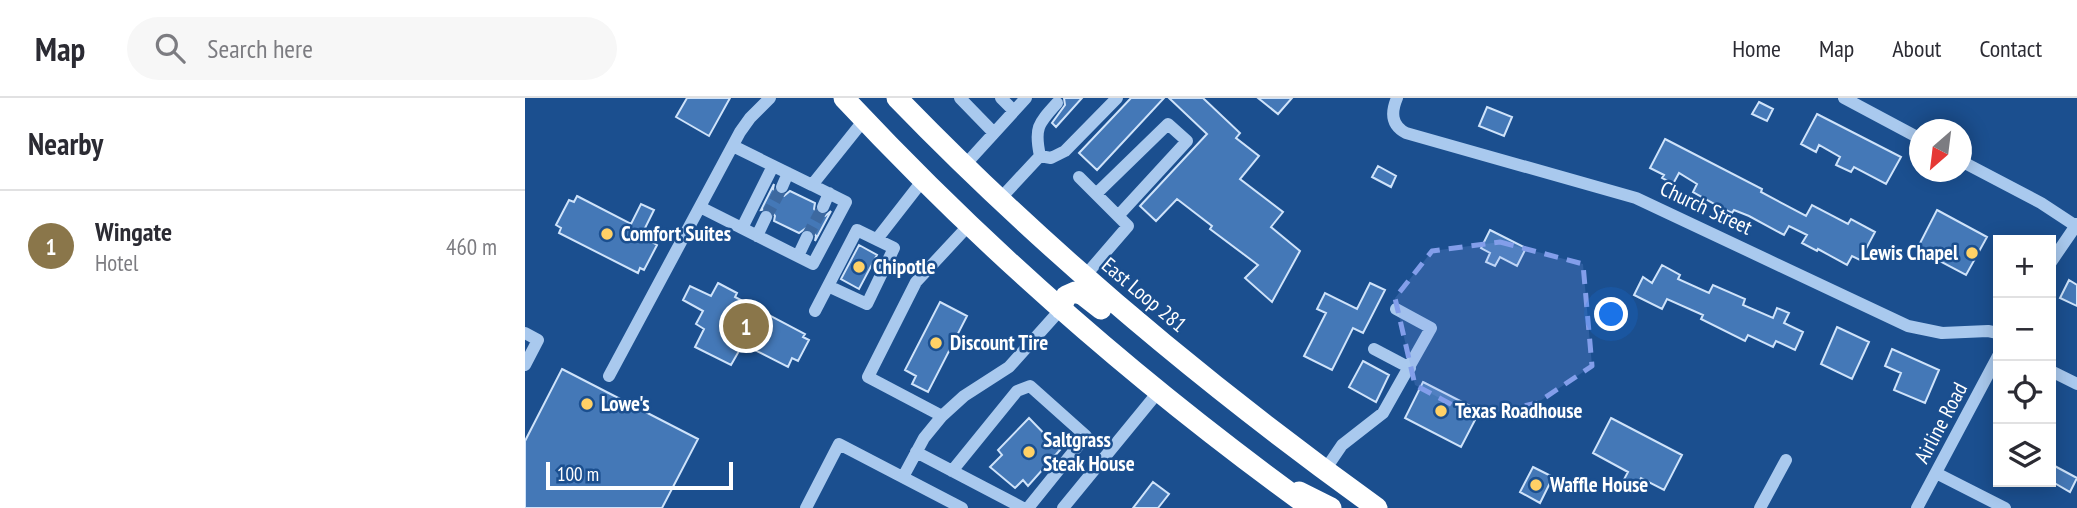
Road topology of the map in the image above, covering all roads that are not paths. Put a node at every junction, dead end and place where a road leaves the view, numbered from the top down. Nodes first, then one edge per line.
1 (771, 98) edge
2 (844, 98) edge
3 (960, 98) edge
4 (1001, 98) edge
5 (1026, 98) edge
6 (1117, 98) edge
7 (1397, 98) edge
8 (1844, 98) edge
9 (902, 99) edge
10 (1057, 103) dead end
11 (1014, 111) junction
12 (864, 120) junction
13 (1909, 132) edge
14 (995, 133) junction
15 (733, 146) junction
16 (1040, 156) junction
17 (773, 166) junction
18 (964, 166) junction
19 (1972, 166) edge
20 (788, 173) junction
21 (1079, 177) dead end
22 (923, 180) junction
23 (813, 185) junction
24 (782, 187) tunnel mouth
25 (829, 194) junction
26 (1096, 194) junction
27 (999, 200) junction
28 (700, 207) junction
29 (823, 207) tunnel mouth
30 (1118, 216) junction
31 (766, 217) tunnel mouth
32 (969, 225) junction
33 (742, 228) junction
34 (2075, 230) edge
35 (757, 236) junction
36 (807, 237) tunnel mouth
37 (877, 239) junction
38 (2056, 255) edge
39 (798, 256) junction
40 (1084, 277) junction
41 (828, 286) junction
42 (1061, 309) junction
43 (1396, 309) dead end
44 (815, 311) dead end
45 (1993, 332) edge
46 (525, 333) edge
47 (1374, 349) dead end
48 (1995, 361) edge
49 (525, 365) edge
50 (1188, 365) junction
51 (1410, 368) junction
52 (2056, 374) edge
53 (609, 376) dead end
54 (2077, 384) edge
55 (1159, 391) junction
56 (942, 416) junction
57 (916, 452) junction
58 (1786, 460) dead end
59 (1325, 470) junction
60 (952, 471) junction
61 (1935, 473) junction
62 (903, 477) junction
63 (1269, 478) junction
64 (806, 508) edge
65 (962, 508) edge
66 (1025, 508) edge
67 (1063, 508) edge
68 (1311, 508) edge
69 (1331, 508) edge
70 (1377, 508) edge
71 (1760, 508) edge
72 (1917, 508) edge
73 (2005, 508) edge

1 - 15 street
2 - 12 highway
3 - 14 street
4 - 11 street
5 - 11 street
6 - 16 street
7 - 45 street, Church Street
8 - 13 street
9 - 18 highway, East Loop 281
10 - 16 street
11 - 14 street
12 - 22 highway
12 - 23 street
14 - 18 street
15 - 17 street
15 - 28 street
16 - 27 street
17 - 20 street
17 - 33 street
18 - 27 highway, East Loop 281
19 - 34 street
20 - 23 street
20 - 24 street
21 - 26 street
22 - 32 highway
22 - 37 street
23 - 25 street
25 - 29 street
25 - 39 street
26 - 30 street
26 - 30 street
27 - 40 highway, East Loop 281
28 - 33 street
28 - 53 street
30 - 40 street
31 - 35 street
32 - 42 highway
32 - 56 street
33 - 35 street
34 - 38 street
35 - 39 street
36 - 39 street
37 - 41 street
37 - 41 street
40 - 50 highway, East Loop 281
41 - 44 street
42 - 50 highway
42 - 55 highway
42 - 56 street
43 - 51 street
46 - 49 street
47 - 51 street
48 - 61 street, Airline Road
50 - 59 highway, East Loop 281
51 - 59 street
52 - 54 street
55 - 63 highway
55 - 67 street
56 - 57 street
57 - 60 street
57 - 62 street
58 - 71 street
59 - 70 highway, East Loop 281
60 - 66 street
60 - 66 street
61 - 72 street, Airline Road
61 - 73 street
62 - 64 street
62 - 65 street
63 - 68 highway
63 - 69 highway

